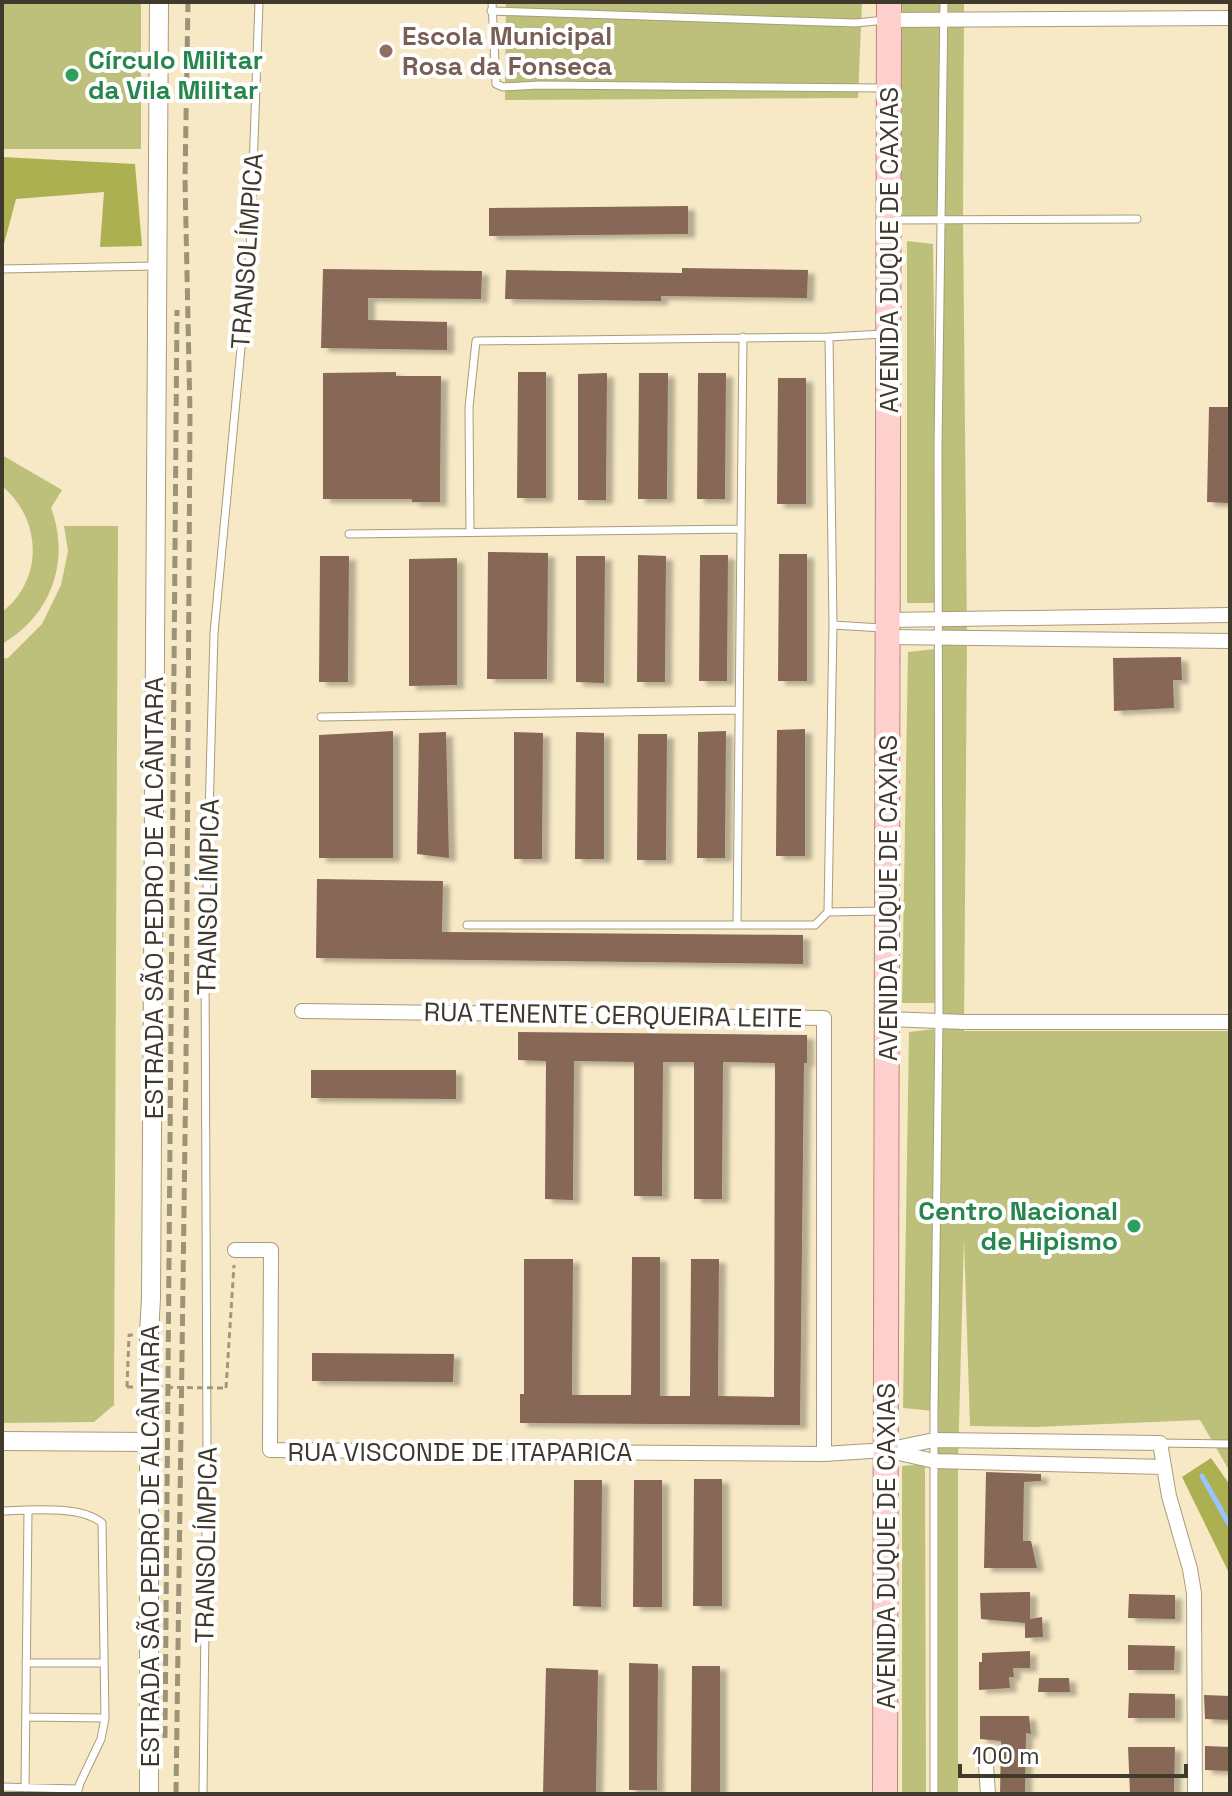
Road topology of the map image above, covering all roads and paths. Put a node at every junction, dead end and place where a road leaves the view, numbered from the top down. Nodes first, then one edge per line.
1 (159, 2) edge
2 (259, 2) edge
3 (944, 2) edge
4 (492, 6) edge
5 (889, 11) edge
6 (1230, 18) edge
7 (944, 20) junction
8 (889, 88) junction
9 (941, 219) junction
10 (1137, 219) dead end
11 (889, 220) junction
12 (158, 266) junction
13 (2, 269) edge
14 (889, 334) junction
15 (743, 337) junction
16 (829, 337) junction
17 (741, 529) junction
18 (470, 532) junction
19 (349, 534) dead end
20 (1230, 615) edge
21 (1140, 616) junction
22 (938, 618) junction
23 (833, 625) junction
24 (888, 628) junction
25 (938, 638) junction
26 (1139, 640) junction
27 (1230, 641) edge
28 (739, 710) junction
29 (321, 717) dead end
30 (888, 911) junction
31 (828, 912) junction
32 (467, 925) dead end
33 (737, 925) junction
34 (302, 1011) dead end
35 (888, 1019) junction
36 (939, 1020) junction
37 (1230, 1022) edge
38 (235, 1250) joint
39 (129, 1335) dead end
40 (934, 1440) junction
41 (2, 1441) edge
42 (150, 1442) junction
43 (1160, 1443) junction
44 (1229, 1447) edge
45 (886, 1450) junction
46 (824, 1454) junction
47 (934, 1461) junction
48 (1164, 1467) junction
49 (28, 1510) junction
50 (2, 1511) edge
51 (26, 1663) junction
52 (104, 1663) junction
53 (26, 1717) junction
54 (105, 1718) junction
55 (986, 1766) dead end
56 (2, 1787) edge
57 (25, 1788) junction
58 (78, 1792) edge
59 (149, 1794) edge
60 (203, 1794) edge
61 (885, 1794) edge
62 (934, 1794) edge
63 (988, 1794) edge
64 (1195, 1794) edge

1 - 12 street, ESTRADA SÃO PEDRO DE ALCÂNTARA
2 - 60 lane, TRANSOLÍMPICA
3 - 7 lane
4 - 5 lane
4 - 8 lane
5 - 7 street
5 - 8 main road, AVENIDA DUQUE DE CAXIAS
6 - 7 street
7 - 9 lane
8 - 11 main road, AVENIDA DUQUE DE CAXIAS
9 - 10 lane
9 - 11 lane
9 - 22 lane
11 - 14 main road, AVENIDA DUQUE DE CAXIAS
12 - 13 lane
12 - 42 street, ESTRADA SÃO PEDRO DE ALCÂNTARA
14 - 16 lane
14 - 24 main road, AVENIDA DUQUE DE CAXIAS
15 - 16 lane
15 - 17 lane
15 - 18 lane
16 - 23 lane
17 - 18 lane
17 - 28 lane
18 - 19 lane
20 - 21 street
21 - 22 street
21 - 26 street
22 - 24 street
22 - 25 lane
23 - 24 lane
23 - 31 lane
24 - 25 street
24 - 30 main road, AVENIDA DUQUE DE CAXIAS
25 - 26 street
25 - 36 lane
26 - 27 street
28 - 29 lane
28 - 33 lane
30 - 31 lane
30 - 35 main road, AVENIDA DUQUE DE CAXIAS
31 - 33 lane
32 - 33 lane
34 - 46 street, RUA TENENTE CERQUEIRA LEITE
35 - 36 street
35 - 45 main road, AVENIDA DUQUE DE CAXIAS
36 - 37 street
36 - 40 lane
38 - 39 path, bridge
38 - 46 street, RUA VISCONDE DE ITAPARICA
40 - 43 street, RUA VISCONDE DE ITAPARICA
40 - 45 street, RUA VISCONDE DE ITAPARICA
40 - 47 lane
41 - 42 street
42 - 59 street, ESTRADA SÃO PEDRO DE ALCÂNTARA
43 - 44 lane, RUA VISCONDE DE ITAPARICA
43 - 48 street
45 - 46 street, RUA VISCONDE DE ITAPARICA
45 - 47 street, RUA VISCONDE DE ITAPARICA
45 - 61 main road, AVENIDA DUQUE DE CAXIAS
47 - 48 street, RUA VISCONDE DE ITAPARICA
47 - 62 lane
48 - 64 street
49 - 50 lane
49 - 51 lane
49 - 52 lane
51 - 52 lane
51 - 53 lane
52 - 54 lane
53 - 54 lane
53 - 57 lane
54 - 58 lane
55 - 63 street
56 - 57 lane
57 - 58 lane

